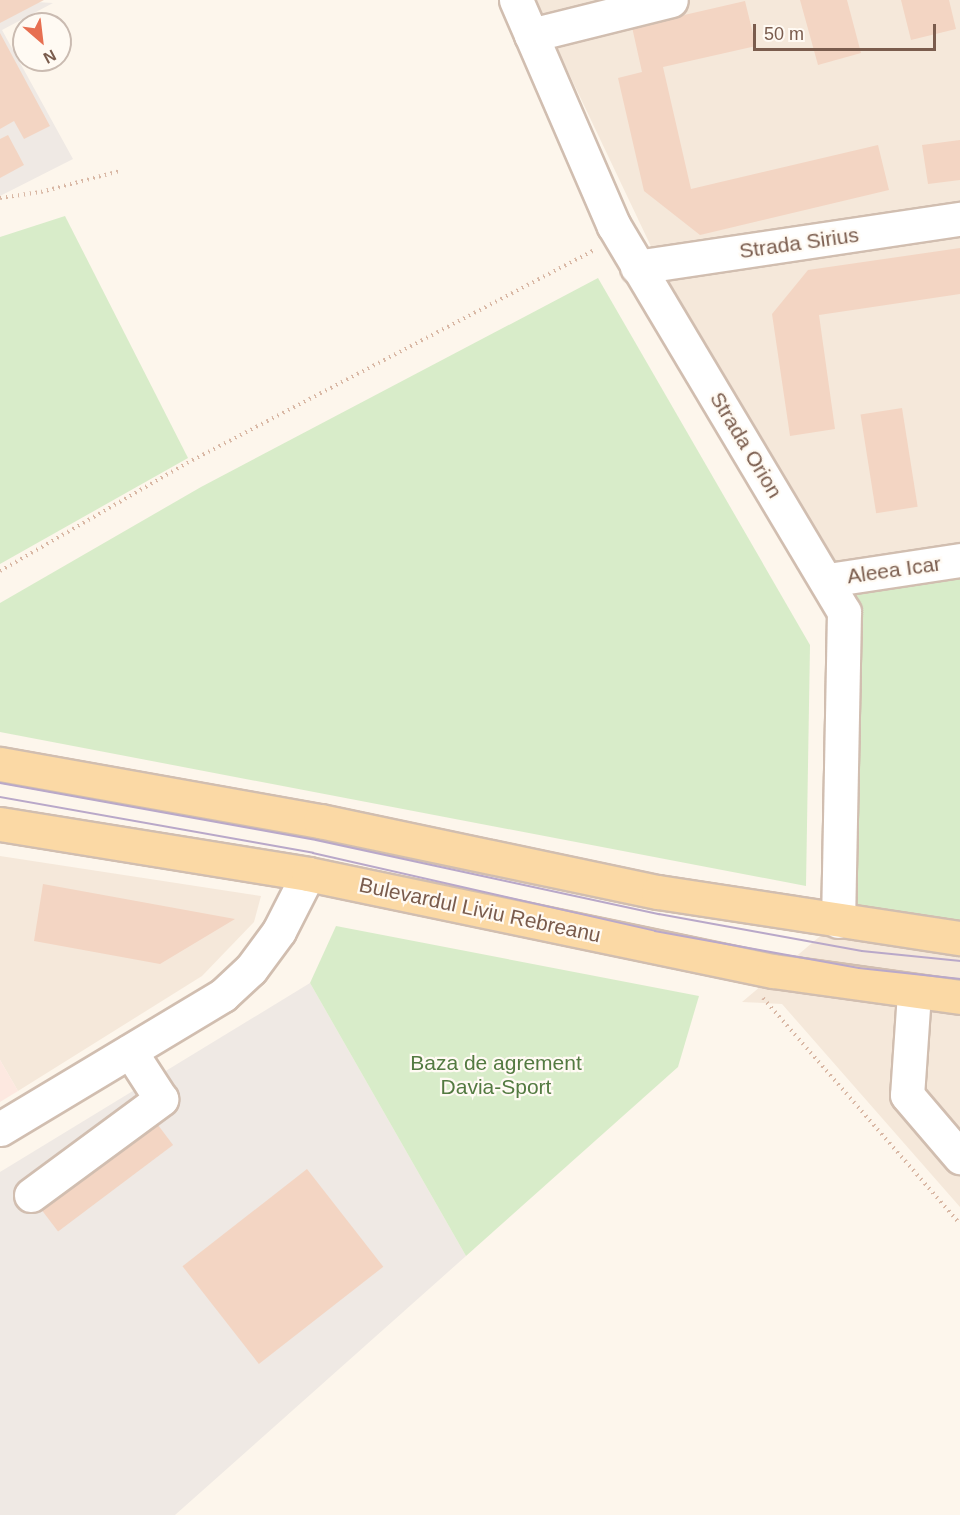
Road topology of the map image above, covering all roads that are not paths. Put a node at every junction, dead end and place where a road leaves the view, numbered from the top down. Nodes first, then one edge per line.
1 (516, 0) edge
2 (671, 0) edge
3 (531, 34) junction
4 (960, 219) edge
5 (637, 267) junction
6 (960, 560) edge
7 (828, 580) junction
8 (0, 764) edge
9 (0, 824) edge
10 (308, 874) junction
11 (838, 921) junction
12 (960, 938) edge
13 (914, 993) junction
14 (960, 997) edge
15 (130, 1051) junction
16 (4, 1117) edge
17 (960, 1157) edge
18 (31, 1195) dead end

1 - 3 street, Strada Orion
2 - 3 street
3 - 5 street, Strada Orion
4 - 5 street, Strada Sirius
5 - 7 street, Strada Orion
6 - 7 street, Aleea Icar
7 - 11 street, Strada Orion
8 - 11 main road
9 - 10 main road, Bulevardul Liviu Rebreanu
10 - 13 main road, Bulevardul Liviu Rebreanu
10 - 15 street
11 - 12 main road
13 - 14 main road, Bulevardul Liviu Rebreanu
13 - 17 street
15 - 16 street
15 - 18 street

